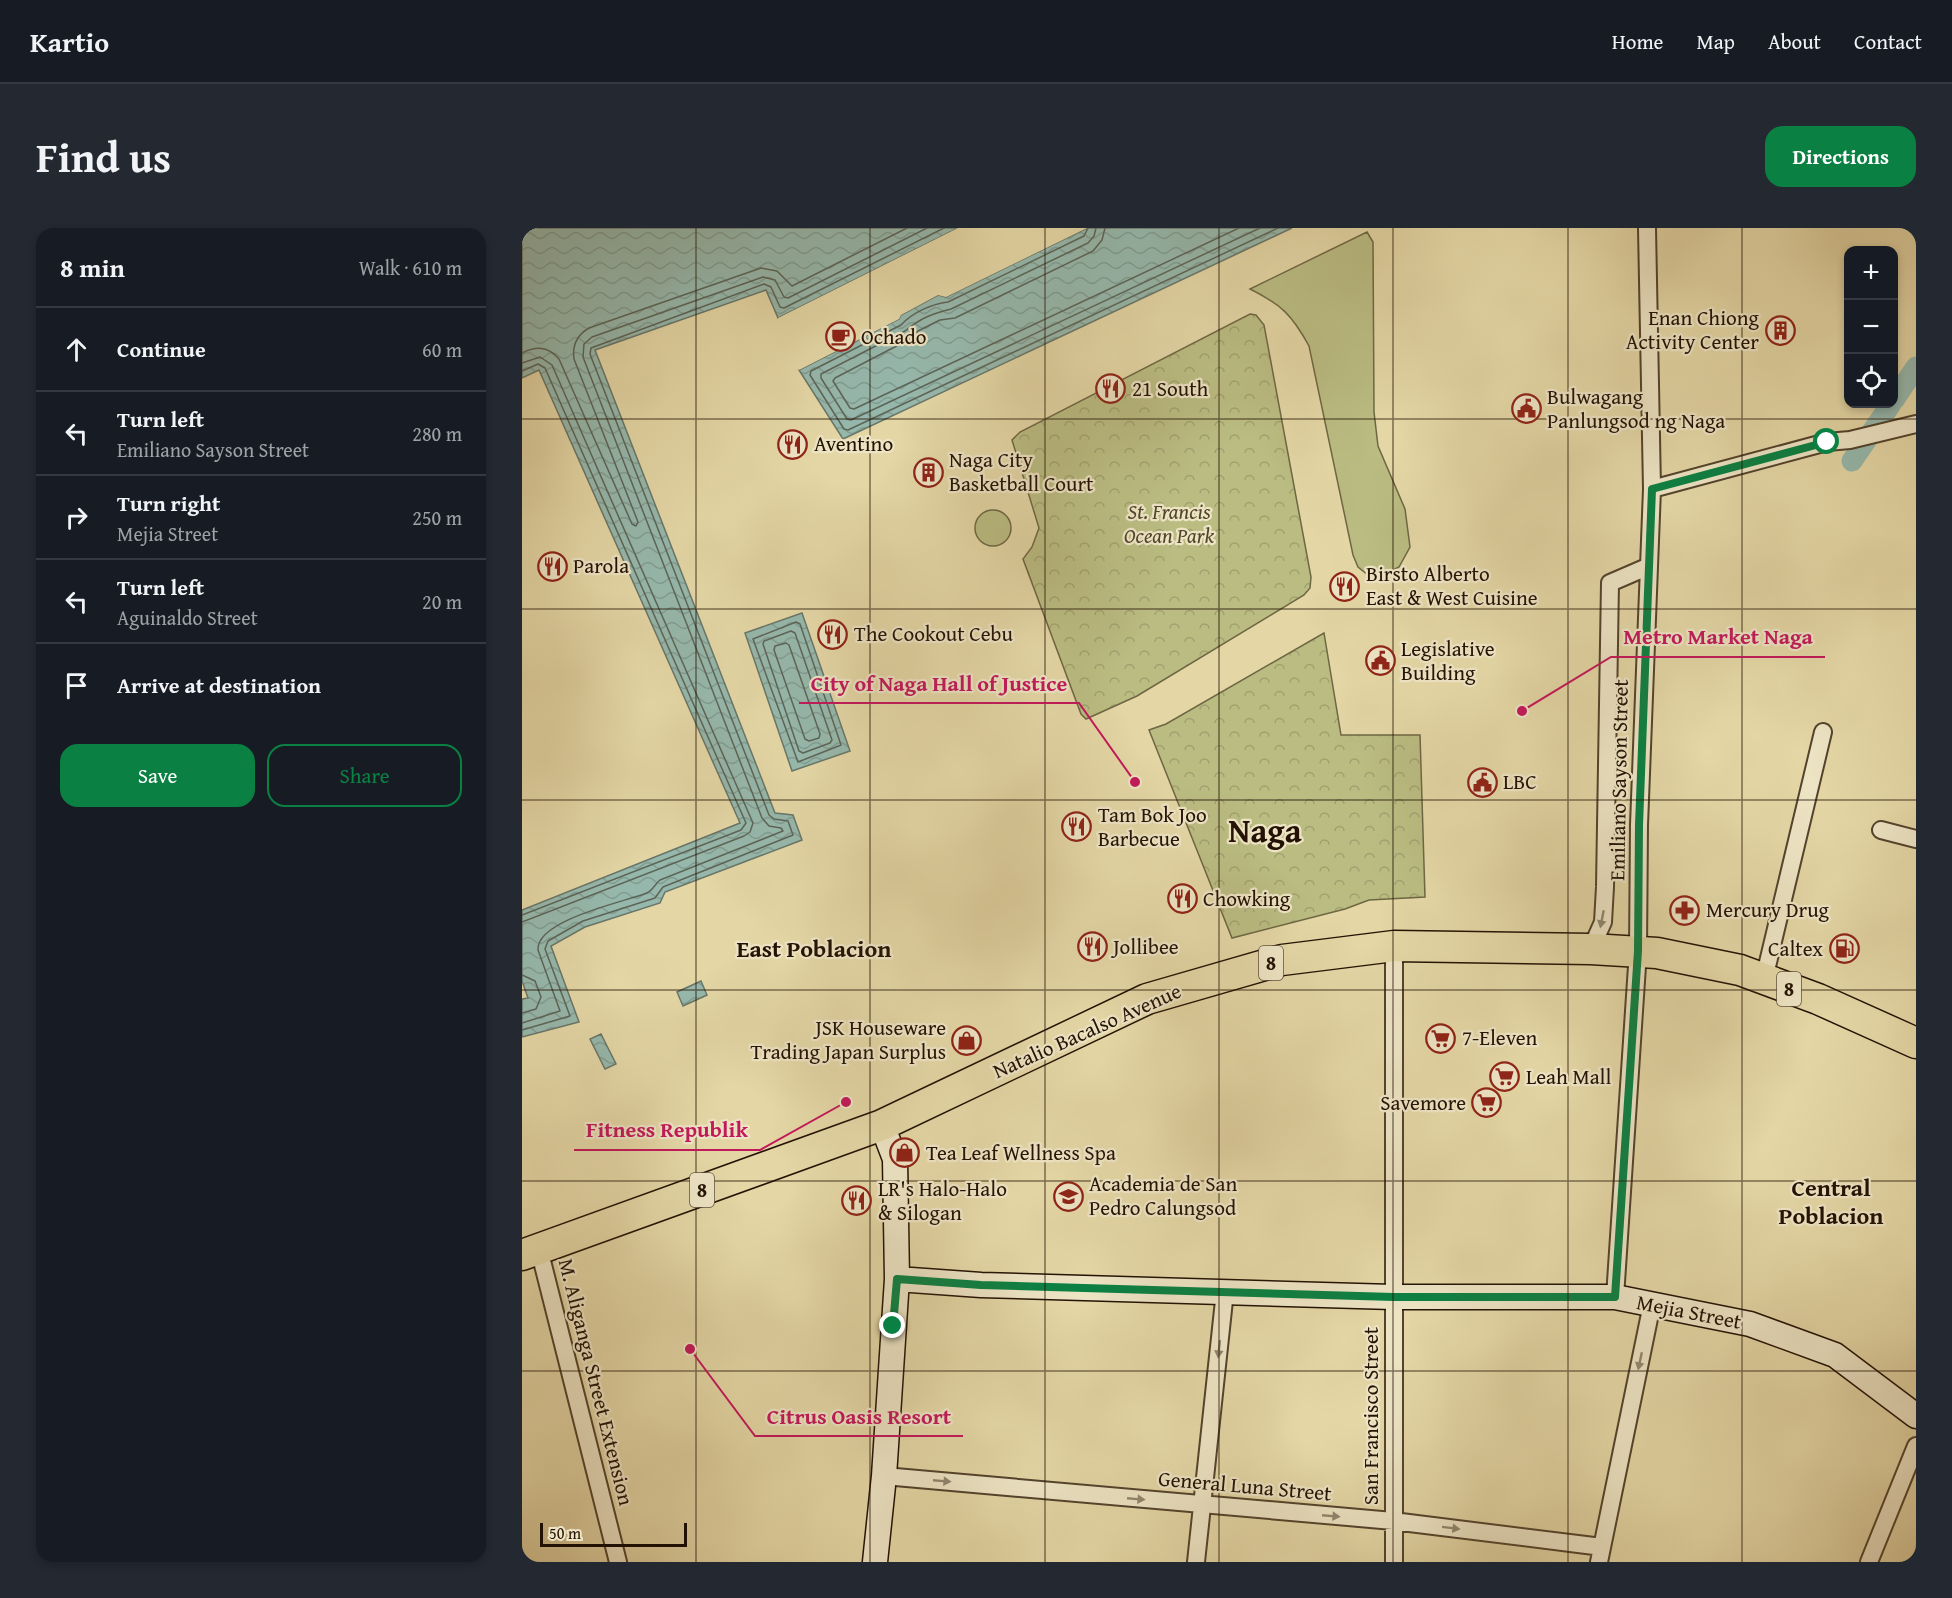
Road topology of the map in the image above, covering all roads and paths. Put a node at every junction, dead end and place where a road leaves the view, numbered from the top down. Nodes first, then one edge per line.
1 (1647, 228) edge
2 (1916, 424) edge
3 (1652, 489) junction
4 (1647, 567) junction
5 (1823, 732) dead end
6 (1881, 830) dead end
7 (1916, 840) edge
8 (1394, 946) junction
9 (1592, 949) junction
10 (1638, 951) junction
11 (1764, 979) junction
12 (1916, 1043) edge
13 (882, 1125) junction
14 (531, 1252) edge
15 (897, 1279) junction
16 (1225, 1291) junction
17 (1394, 1297) junction
18 (1615, 1297) junction
19 (1652, 1304) junction
20 (1916, 1416) edge
21 (1916, 1446) edge
22 (884, 1476) junction
23 (1202, 1505) junction
24 (1393, 1521) junction
25 (1600, 1554) edge
26 (618, 1562) edge
27 (875, 1562) edge
28 (1196, 1562) edge
29 (1394, 1562) edge
30 (1869, 1562) edge

1 - 3 street, Emiliano Sayson Street
2 - 3 street
3 - 4 street, Emiliano Sayson Street
4 -> 9 street, Emiliano Sayson Street
4 - 10 street, Emiliano Sayson Street
5 - 11 street
6 - 7 street
8 - 9 highway, Natalio Bacalso Avenue / 8
8 - 13 highway, Natalio Bacalso Avenue / 8
8 - 17 street, San Francisco Street
9 - 10 highway, Natalio Bacalso Avenue / 8
10 - 11 highway, Natalio Bacalso Avenue / 8
10 - 18 street, Emiliano Sayson Street
11 - 12 highway, Natalio Bacalso Avenue / 8
13 - 14 highway, Natalio Bacalso Avenue / 8
13 - 15 street
14 - 26 street, M. Aliganga Street Extension
15 - 16 street, Mejia Street
15 - 22 street
16 - 17 street, Mejia Street
16 -> 23 street
17 - 18 street, Mejia Street
17 - 24 street, San Francisco Street
18 - 19 street, Mejia Street
19 - 20 street, Mejia Street
19 -> 25 street
21 - 30 street
22 -> 23 street, General Luna Street
22 - 27 street
23 -> 24 street, General Luna Street
23 - 28 street
24 -> 25 street, General Luna Street
24 - 29 street, San Francisco Street

